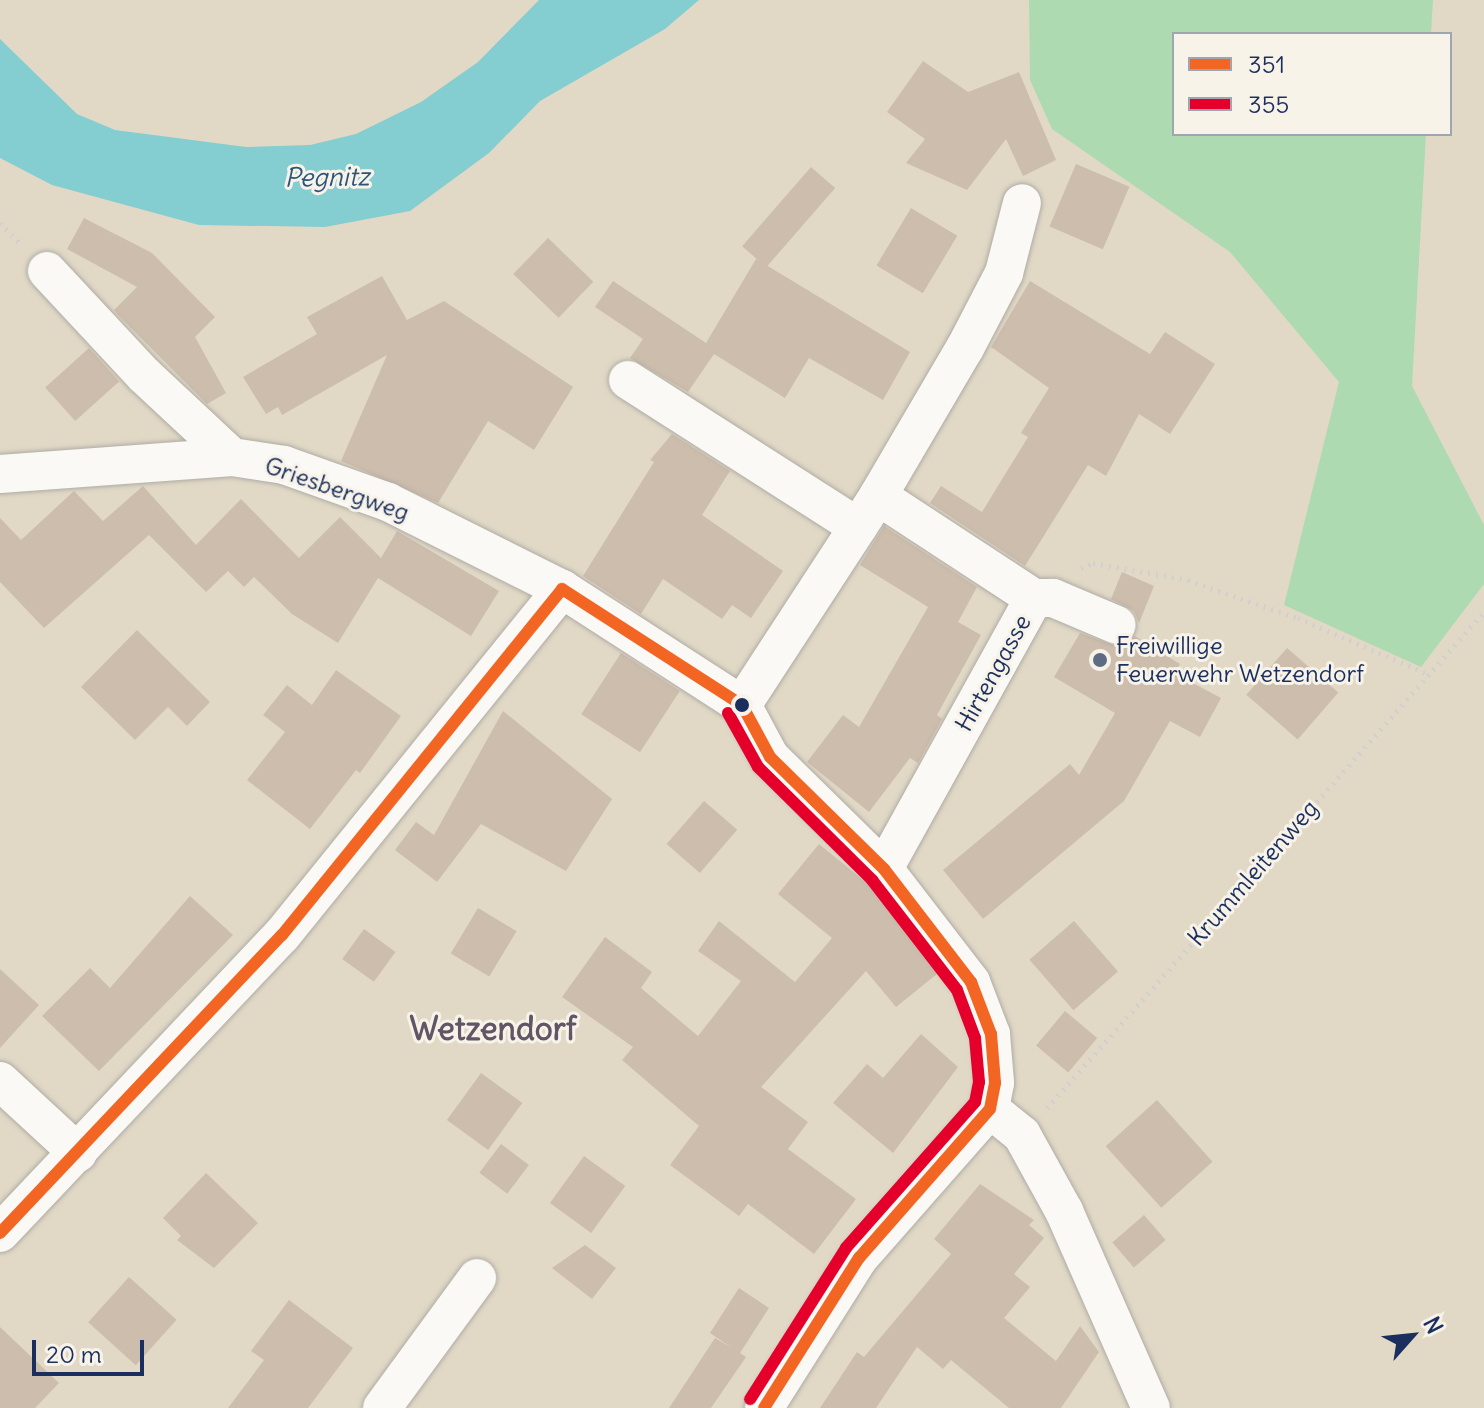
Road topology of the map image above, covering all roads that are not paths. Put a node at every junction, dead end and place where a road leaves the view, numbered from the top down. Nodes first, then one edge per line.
1 (1022, 203) dead end
2 (47, 271) dead end
3 (628, 380) dead end
4 (232, 457) junction
5 (0, 474) edge
6 (878, 496) junction
7 (858, 527) junction
8 (562, 589) junction
9 (1044, 598) junction
10 (1117, 625) dead end
11 (742, 705) junction
12 (884, 869) junction
13 (0, 1081) edge
14 (990, 1109) junction
15 (78, 1153) junction
16 (0, 1233) edge
17 (477, 1278) dead end
18 (382, 1408) edge
19 (764, 1408) edge
20 (1151, 1408) edge

1 - 6 street
2 - 4 street
3 - 7 street
4 - 5 street, Griesbergweg
4 - 8 street, Griesbergweg
6 - 7 street
6 - 9 street, Hirtengasse
7 - 11 street
8 - 11 street, Griesbergweg
8 - 15 street
9 - 10 street
9 - 12 street, Hirtengasse
11 - 12 street
12 - 14 street
13 - 15 street
14 - 19 street
14 - 20 street
15 - 16 street
17 - 18 street

